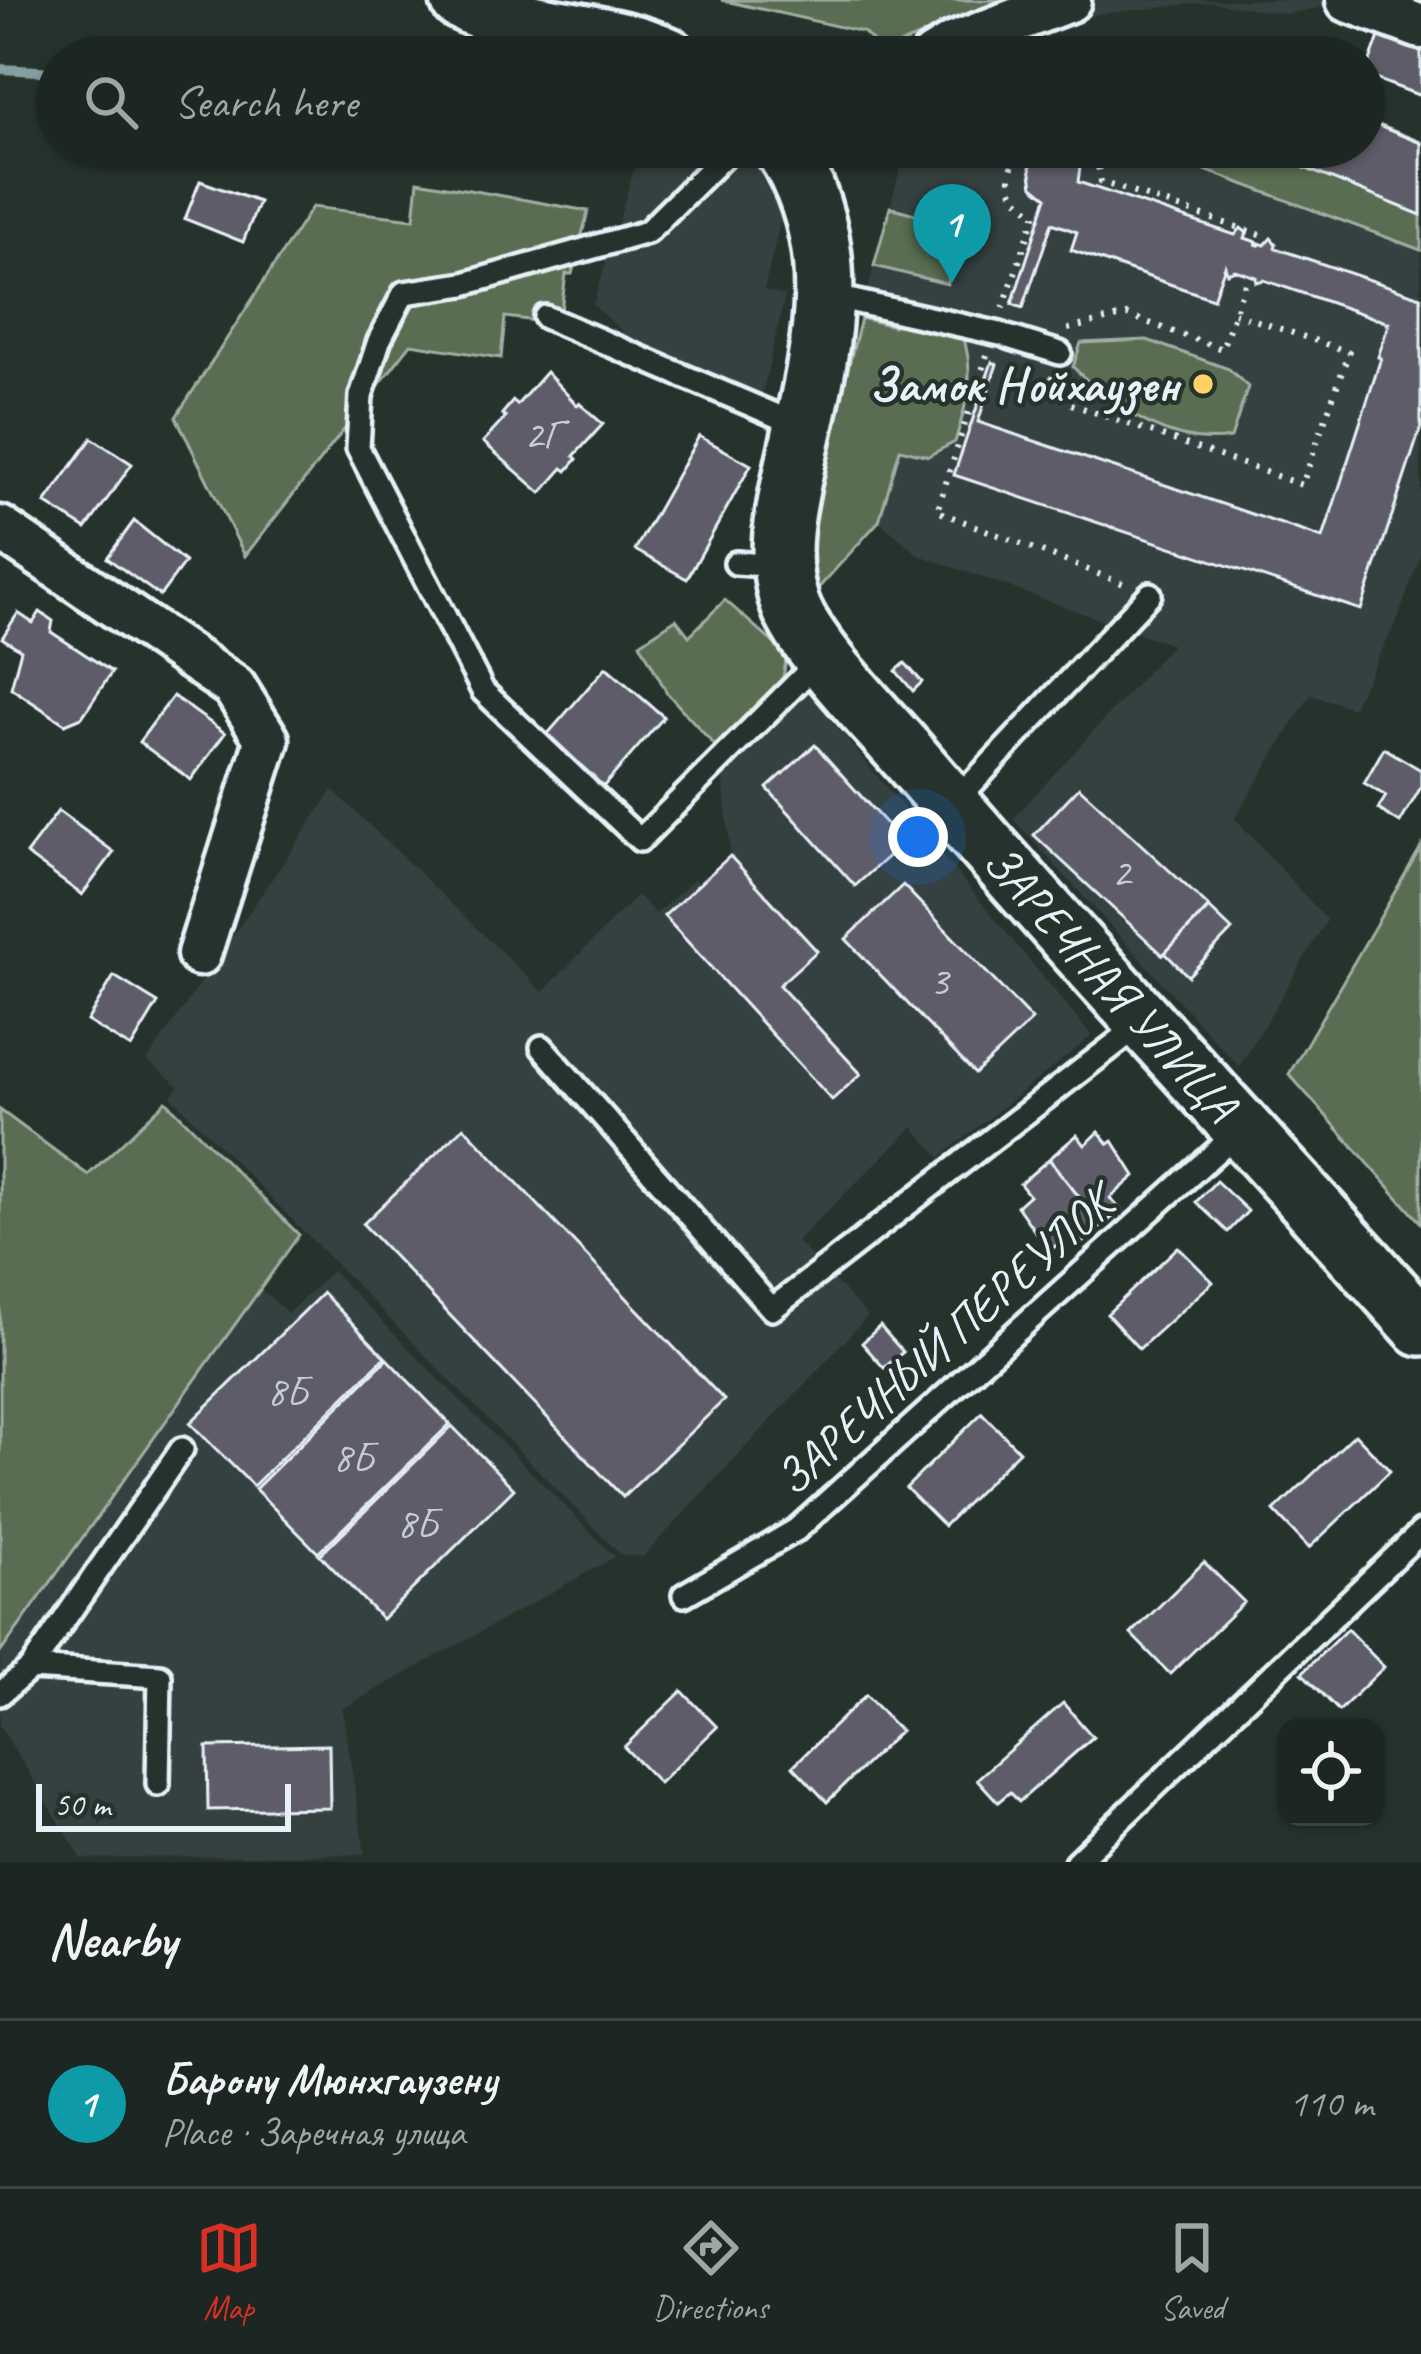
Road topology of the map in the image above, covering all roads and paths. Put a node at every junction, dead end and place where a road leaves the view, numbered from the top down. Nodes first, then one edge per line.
1 (1069, 0) edge
2 (1348, 0) edge
3 (471, 6) edge
4 (1421, 27) edge
5 (594, 36) edge
6 (975, 36) edge
7 (744, 168) edge
8 (786, 168) edge
9 (1098, 168) edge
10 (1257, 247) dead end
11 (1248, 274) dead end
12 (825, 295) junction
13 (1234, 313) junction
14 (544, 316) dead end
15 (1060, 353) junction
16 (803, 428) junction
17 (937, 511) dead end
18 (0, 528) edge
19 (1150, 594) joint
20 (824, 657) junction
21 (952, 806) junction
22 (199, 954) dead end
23 (1145, 1021) junction
24 (542, 1047) dead end
25 (1244, 1128) junction
26 (1421, 1326) edge
27 (182, 1449) dead end
28 (1421, 1532) edge
29 (684, 1594) dead end
30 (31, 1668) junction
31 (0, 1694) edge
32 (158, 1784) dead end
33 (1076, 1862) edge

1 - 6 street
2 - 4 street
3 - 5 main road
7 - 20 lane
8 - 12 main road, ЗАРЕЧНАЯ УЛИЦА
9 - 10 path
11 - 13 path
12 - 15 lane
12 - 16 main road, ЗАРЕЧНАЯ УЛИЦА
13 - 15 path
13 - 15 path
14 - 16 lane
16 - 20 main road, ЗАРЕЧНАЯ УЛИЦА
17 - 19 path
18 - 22 street
19 - 21 lane
20 - 21 main road, ЗАРЕЧНАЯ УЛИЦА
21 - 23 main road, ЗАРЕЧНАЯ УЛИЦА
23 - 24 lane
23 - 25 main road, ЗАРЕЧНАЯ УЛИЦА
25 - 26 main road, ЗАРЕЧНАЯ УЛИЦА
25 - 29 lane, ЗАРЕЧНЫЙ ПЕРЕУЛОК
27 - 30 lane
28 - 33 lane
30 - 31 lane
30 - 32 lane

